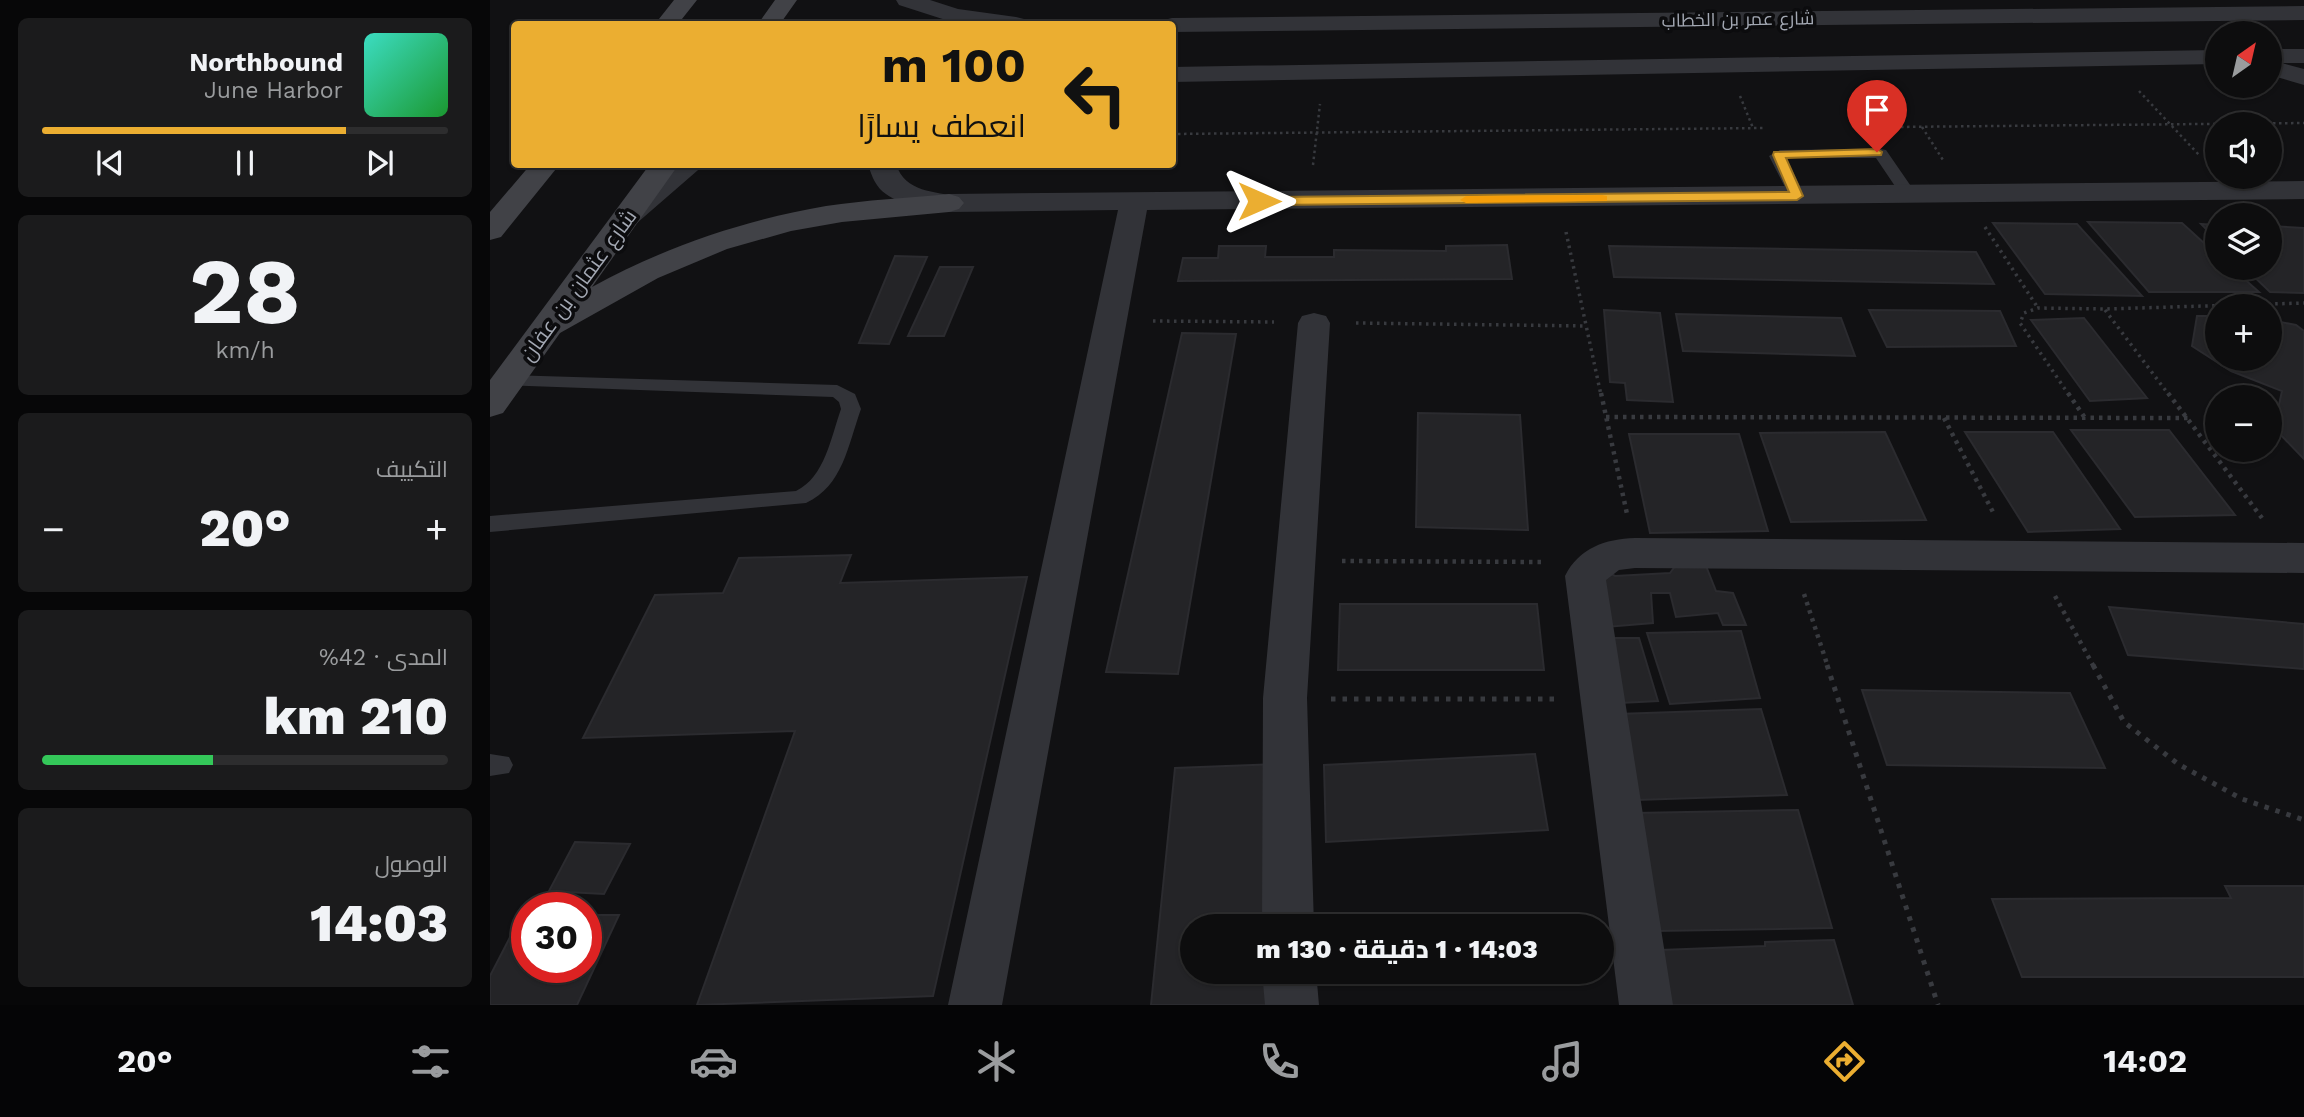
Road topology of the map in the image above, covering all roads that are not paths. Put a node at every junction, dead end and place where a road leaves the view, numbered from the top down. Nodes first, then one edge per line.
1 (686, 0) edge
2 (786, 0) edge
3 (907, 0) edge
4 (2304, 13) edge
5 (1667, 20) junction
6 (668, 21) edge
7 (771, 21) edge
8 (993, 21) edge
9 (1176, 25) edge
10 (2282, 56) edge
11 (2304, 56) edge
12 (2205, 57) edge
13 (1689, 67) junction
14 (2282, 71) edge
15 (1176, 75) edge
16 (2304, 77) edge
17 (543, 168) edge
18 (662, 168) edge
19 (686, 168) edge
20 (883, 168) edge
21 (2304, 190) edge
22 (1909, 195) junction
23 (1797, 196) junction
24 (1134, 202) junction
25 (949, 203) junction
26 (627, 217) junction
27 (490, 231) edge
28 (1314, 323) dead end
29 (547, 326) junction
30 (499, 393) edge
31 (490, 524) edge
32 (2298, 558) edge
33 (1288, 914) edge
34 (1290, 984) edge
35 (975, 1005) edge
36 (1292, 1005) edge
37 (1646, 1005) edge

1 - 6 main road
2 - 7 main road
3 - 8 street
4 - 5 street, شارع عمر بن الخطاب
5 - 9 street, شارع عمر بن الخطاب
5 - 13 street
10 - 11 street
12 - 13 street
13 - 15 street
14 - 16 street
17 - 27 main road
18 - 26 main road, شارع عثمان بن عفان
19 - 26 street
20 - 25 street
21 - 22 street
22 - 23 street
22 - 23 lane
23 - 24 street
24 - 25 street
24 - 35 street
25 - 29 main road
26 - 29 main road, شارع عثمان بن عفان
28 - 33 street
29 - 30 main road, شارع عثمان بن عفان
30 - 31 lane
32 - 37 street
34 - 36 street

